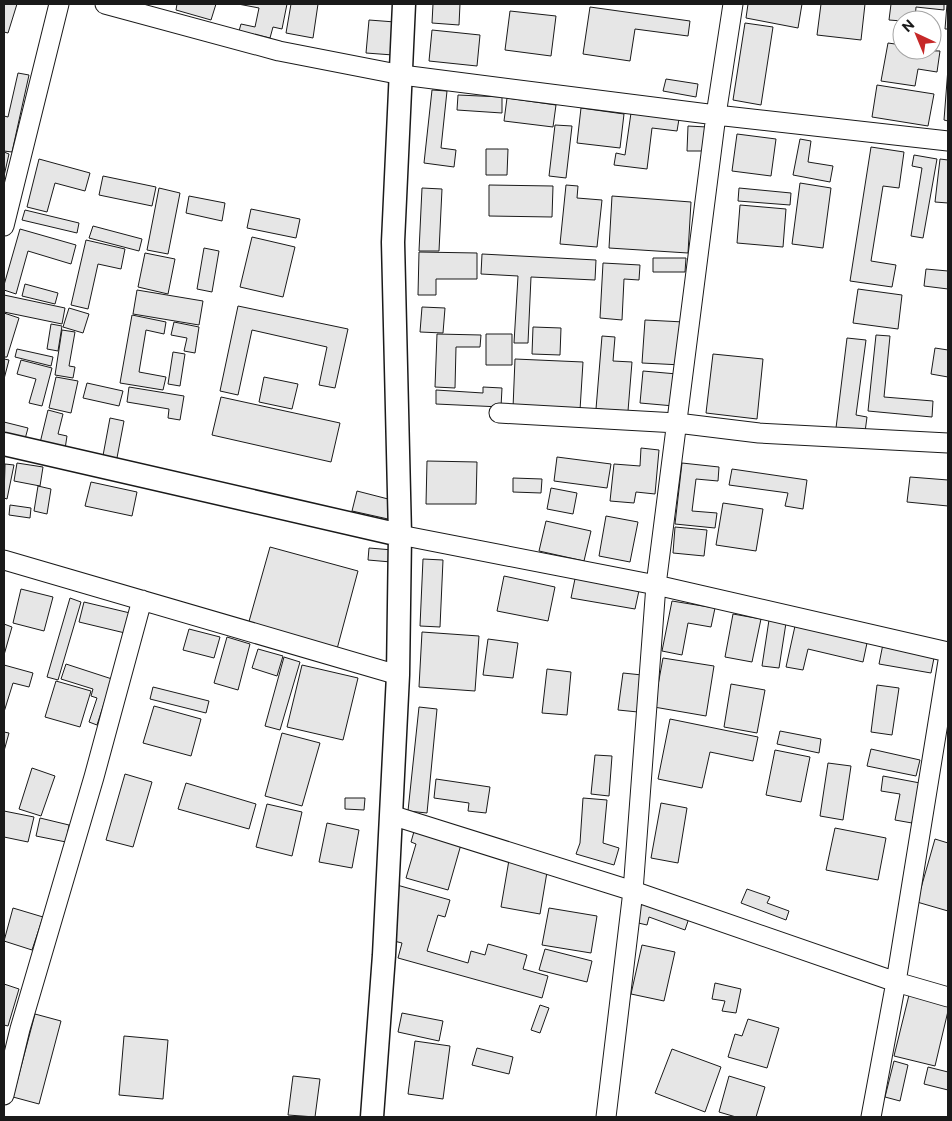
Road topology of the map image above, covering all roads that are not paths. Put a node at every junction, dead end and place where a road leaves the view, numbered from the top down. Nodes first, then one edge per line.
1 (58, 4) edge
2 (105, 4) edge
3 (404, 4) edge
4 (733, 4) edge
5 (402, 75) junction
6 (716, 115) junction
7 (948, 141) edge
8 (4, 226) edge
9 (499, 413) dead end
10 (677, 423) junction
11 (948, 443) edge
12 (4, 444) edge
13 (400, 535) junction
14 (4, 560) edge
15 (656, 585) junction
16 (142, 600) junction
17 (948, 652) edge
18 (948, 661) edge
19 (398, 674) junction
20 (391, 815) junction
21 (633, 892) junction
22 (896, 982) junction
23 (948, 998) edge
24 (4, 1095) edge
25 (372, 1117) edge
26 (606, 1117) edge
27 (871, 1117) edge

1 - 8 street
2 - 5 street
3 - 5 street
4 - 6 street
5 - 6 street
5 - 13 street
6 - 7 street
6 - 10 street
9 - 10 street
10 - 11 street
10 - 15 street
12 - 13 street
13 - 15 street
13 - 19 street
14 - 16 street
15 - 17 street
15 - 21 street
16 - 19 street
16 - 24 street
18 - 22 street
19 - 20 street
20 - 21 street
20 - 25 street
21 - 22 street
21 - 26 street
22 - 23 street
22 - 27 street

